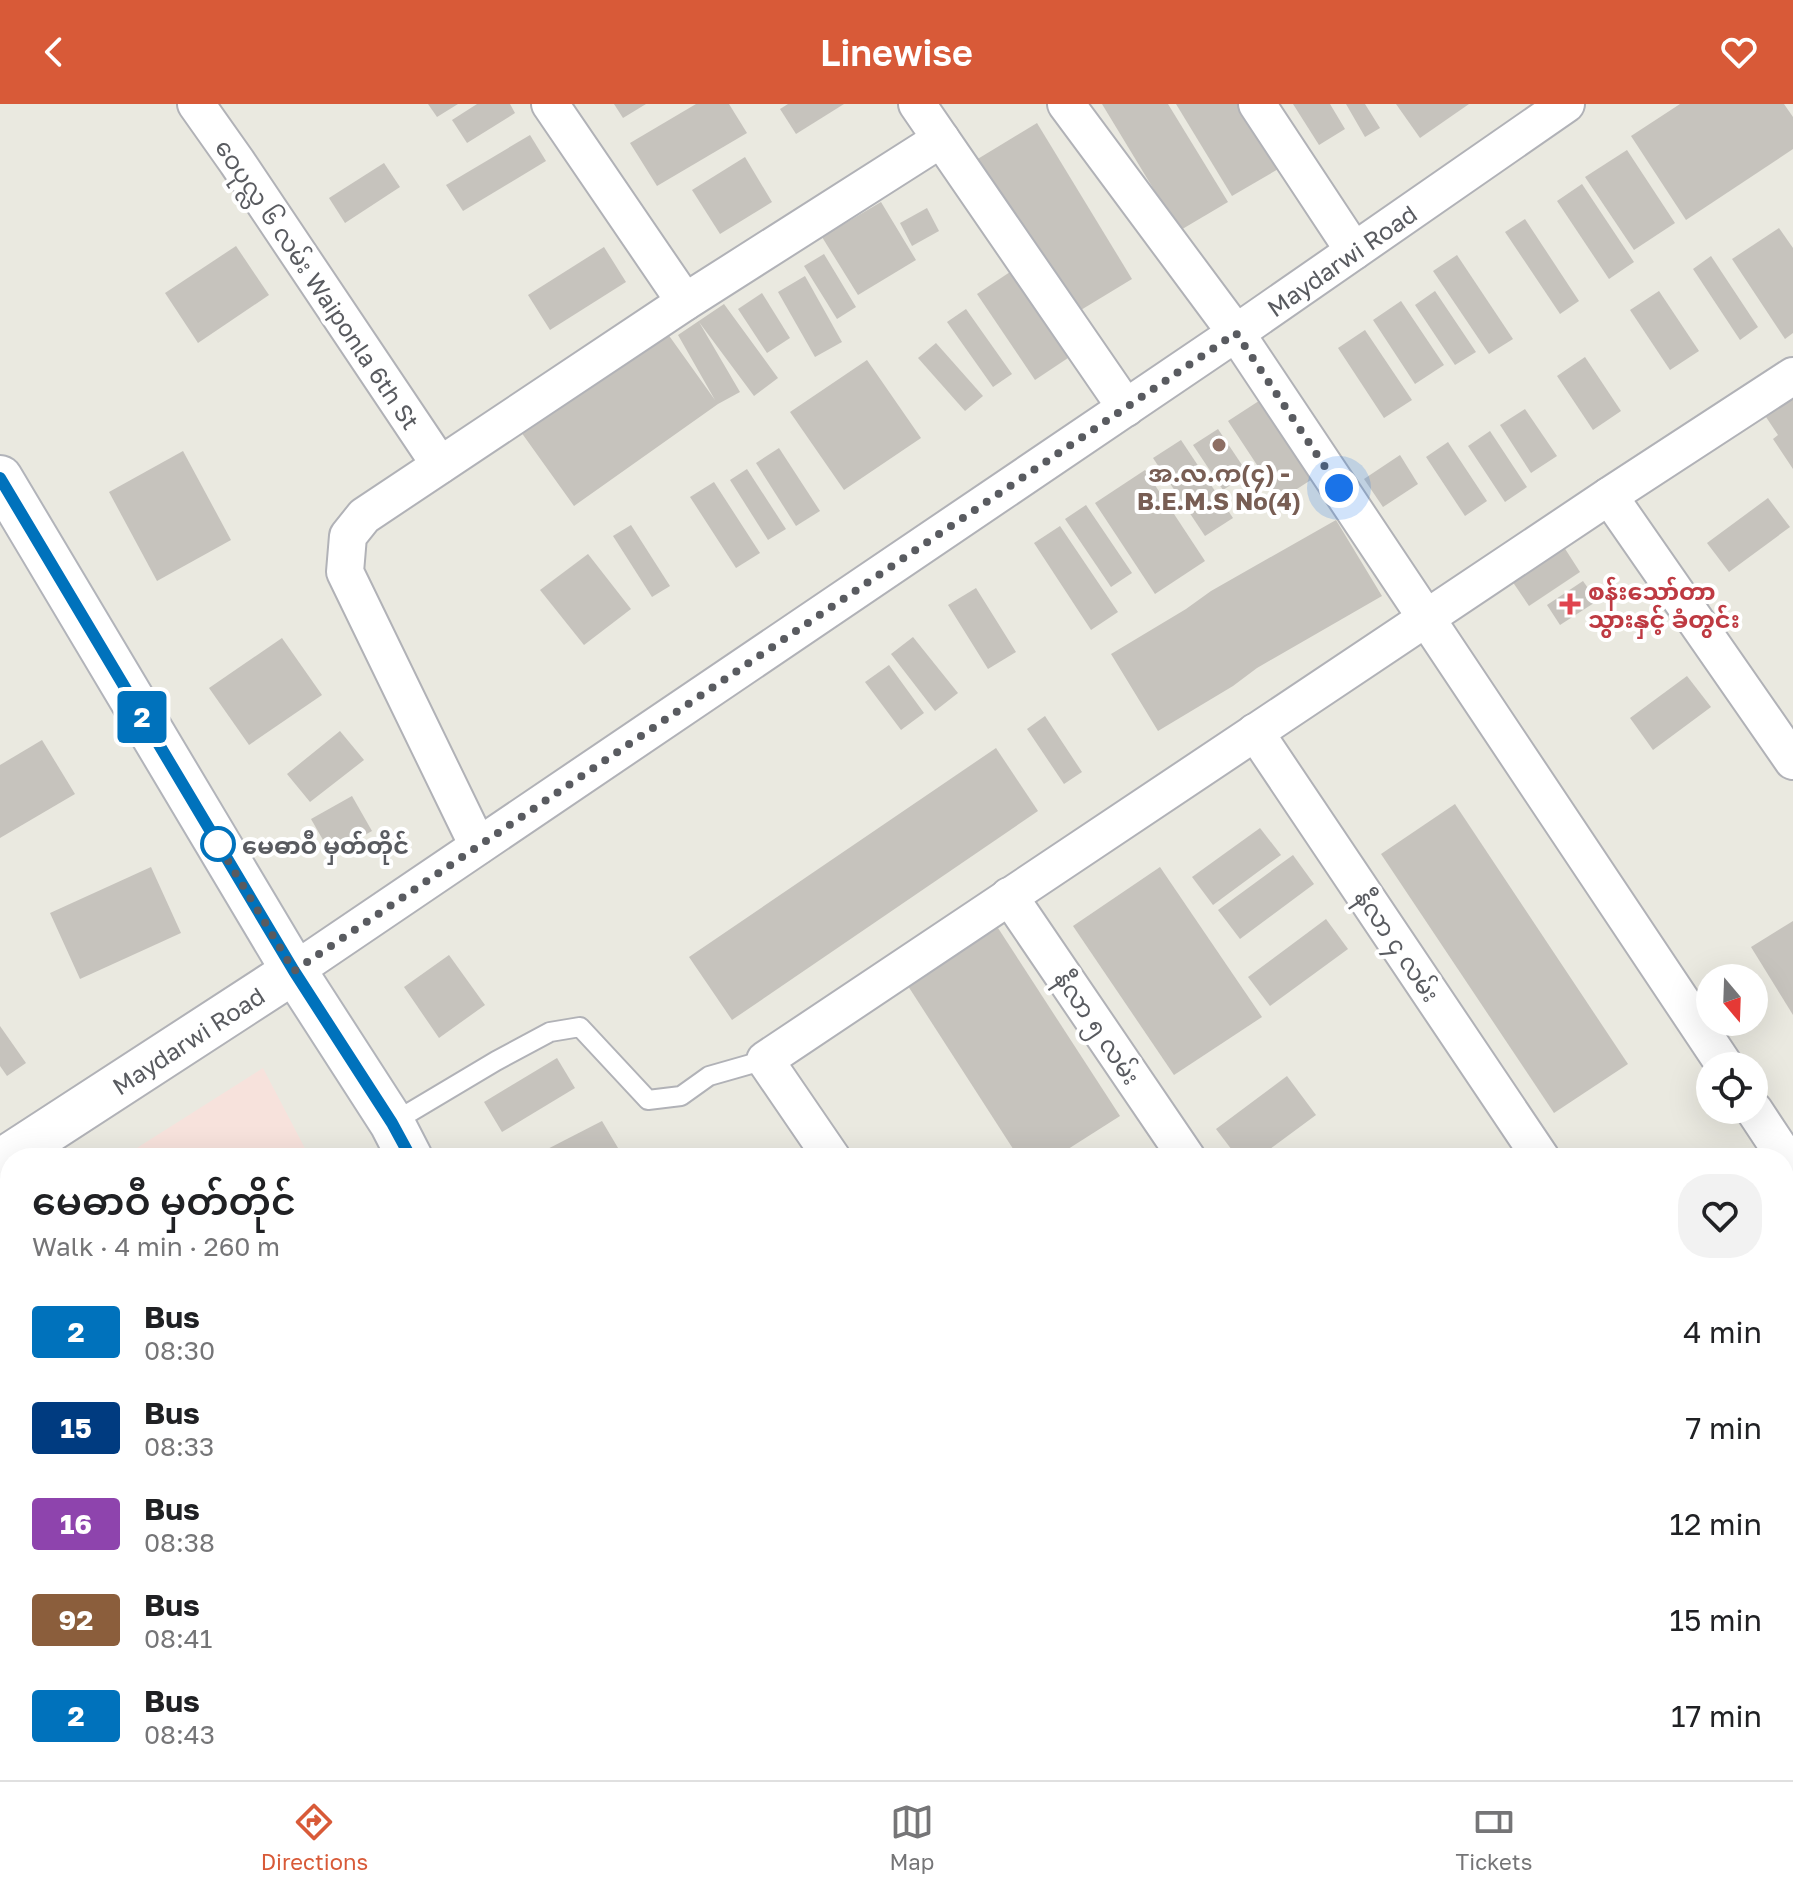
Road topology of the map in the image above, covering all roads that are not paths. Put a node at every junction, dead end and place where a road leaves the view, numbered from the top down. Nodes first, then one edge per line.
1 (196, 104) edge
2 (550, 104) edge
3 (917, 104) edge
4 (1066, 104) edge
5 (1257, 104) edge
6 (1566, 104) edge
7 (941, 139) junction
8 (1354, 251) junction
9 (685, 302) junction
10 (1236, 333) junction
11 (1793, 376) edge
12 (1126, 408) junction
13 (440, 465) junction
14 (0, 478) edge
15 (1609, 496) junction
16 (1426, 618) junction
17 (1255, 732) junction
18 (1793, 761) edge
19 (478, 846) junction
20 (1009, 896) junction
21 (294, 971) junction
22 (1716, 1052) edge
23 (765, 1060) junction
24 (1763, 1124) edge
25 (401, 1141) edge
26 (22, 1148) edge
27 (825, 1148) edge
28 (1180, 1148) edge
29 (1534, 1148) edge
30 (1779, 1148) edge

1 - 13 street, ဝေပုလ္လ ၆ လမ်း Waiponla 6th St
2 - 9 street
3 - 7 street
4 - 10 street
5 - 8 street
6 - 8 street, Maydarwi Road
7 - 9 street
7 - 12 street
8 - 10 street, Maydarwi Road
9 - 13 street
10 - 12 street, Maydarwi Road
10 - 16 street
11 - 15 street
12 - 19 street, Maydarwi Road
13 - 19 street
14 - 21 main road
15 - 16 street
15 - 18 street
16 - 17 street
16 - 22 street
17 - 20 street
17 - 29 street, နီလာ ၄ လမ်း
19 - 21 street, Maydarwi Road
20 - 23 street
20 - 28 street, နီလာ ၅ လမ်း
21 - 25 main road
21 - 26 main road, Maydarwi Road
23 - 25 lane
23 - 27 street
24 - 30 street

